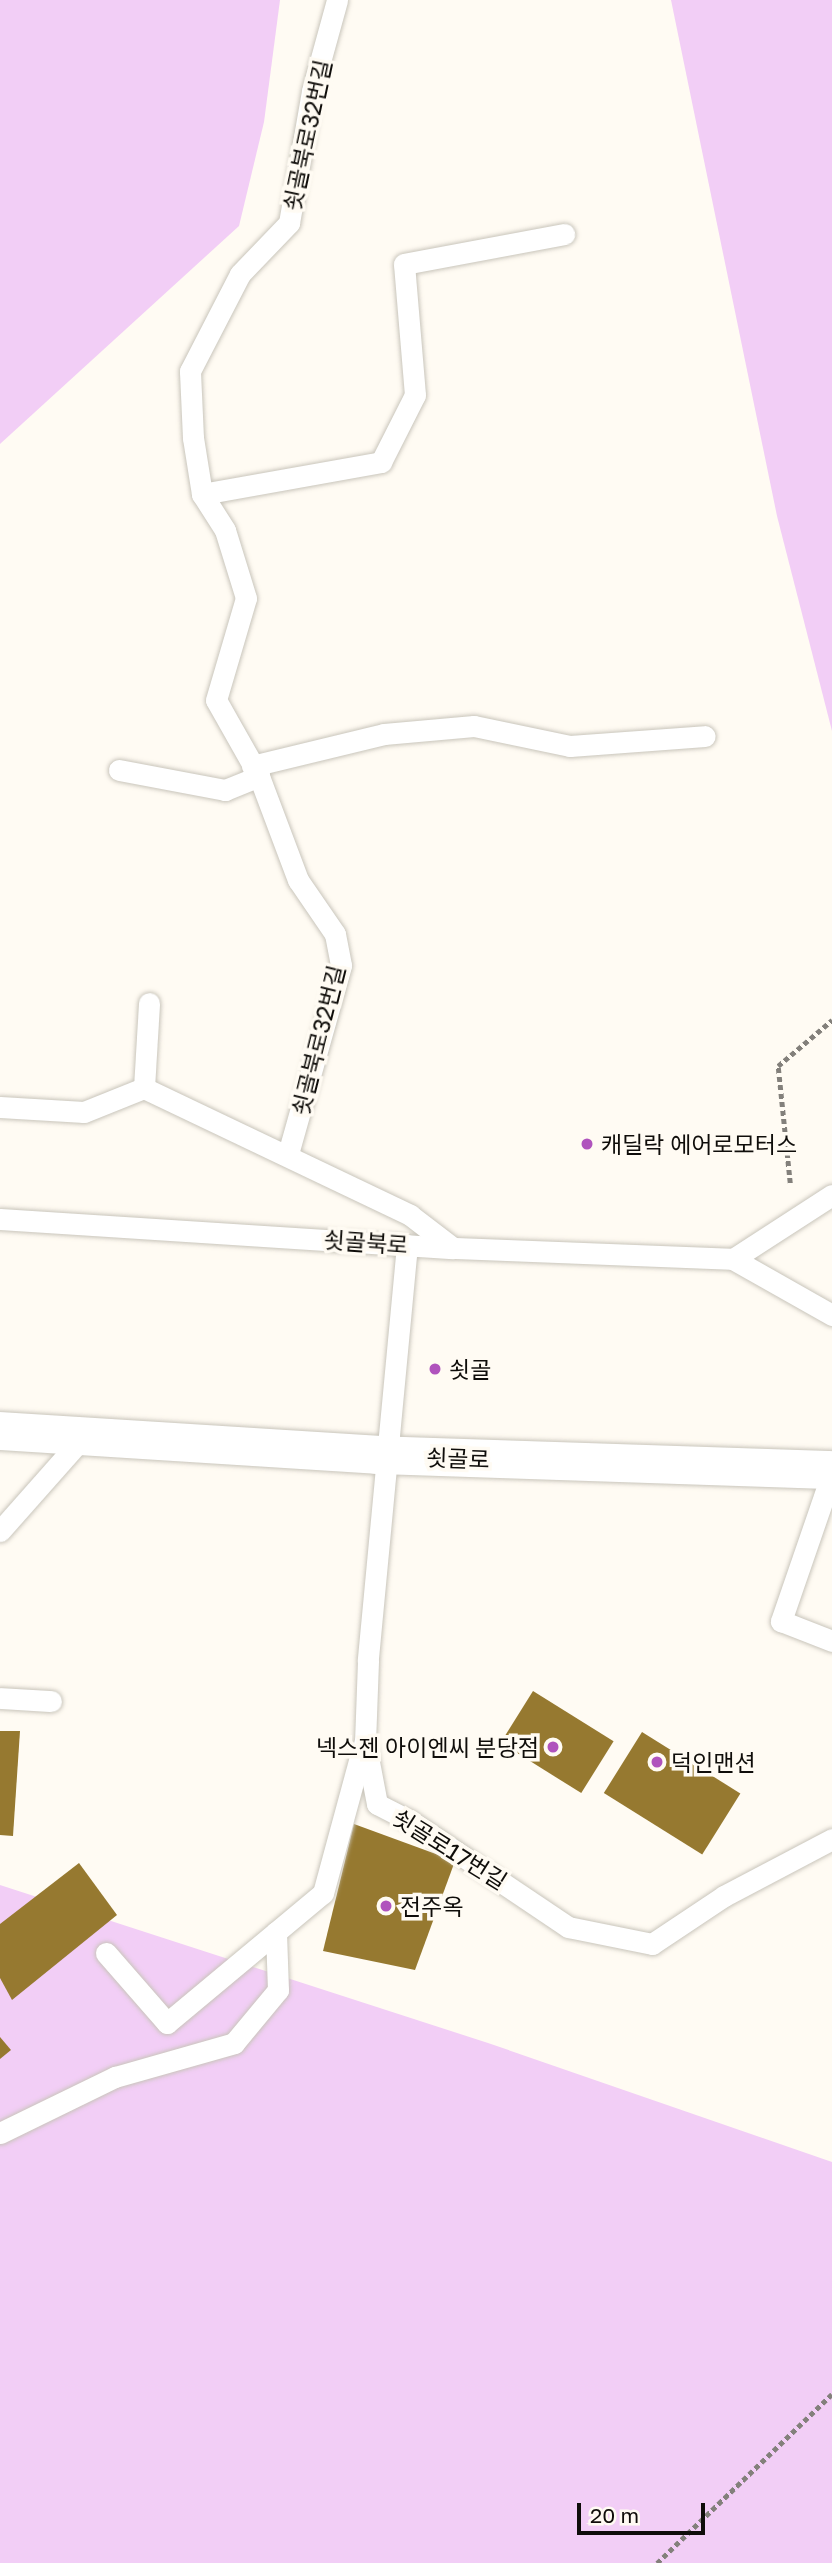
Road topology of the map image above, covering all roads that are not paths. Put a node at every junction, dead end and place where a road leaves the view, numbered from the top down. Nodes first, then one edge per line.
1 (337, 0) edge
2 (564, 234) dead end
3 (202, 494) junction
4 (705, 736) dead end
5 (119, 770) dead end
6 (256, 771) junction
7 (149, 1003) dead end
8 (144, 1088) junction
9 (0, 1107) edge
10 (288, 1154) junction
11 (832, 1195) edge
12 (0, 1219) edge
13 (407, 1245) junction
14 (453, 1248) junction
15 (733, 1259) junction
16 (832, 1315) edge
17 (0, 1431) edge
18 (84, 1436) junction
19 (390, 1455) junction
20 (832, 1472) edge
21 (0, 1531) edge
22 (832, 1641) edge
23 (0, 1698) edge
24 (51, 1700) dead end
25 (365, 1741) junction
26 (832, 1839) edge
27 (276, 1932) junction
28 (106, 1953) dead end
29 (0, 2133) edge

1 - 3 lane, 쇳골북로32번길
2 - 3 lane
3 - 6 lane, 쇳골북로32번길
4 - 6 lane
5 - 6 lane
6 - 10 lane, 쇳골북로32번길
7 - 8 lane
8 - 9 lane
8 - 10 lane
10 - 14 lane
11 - 15 lane
12 - 13 lane, 쇳골북로
13 - 14 lane, 쇳골북로
13 - 19 lane, 쇳골로17번길
14 - 15 lane, 쇳골북로
15 - 16 lane, 쇳골북로
17 - 18 street, 쇳골로
18 - 19 street, 쇳골로
18 - 21 lane
19 - 20 street, 쇳골로
19 - 25 lane, 쇳골로17번길
20 - 22 lane
23 - 24 lane
25 - 26 lane, 쇳골로17번길
25 - 27 lane
27 - 28 lane
27 - 29 lane

